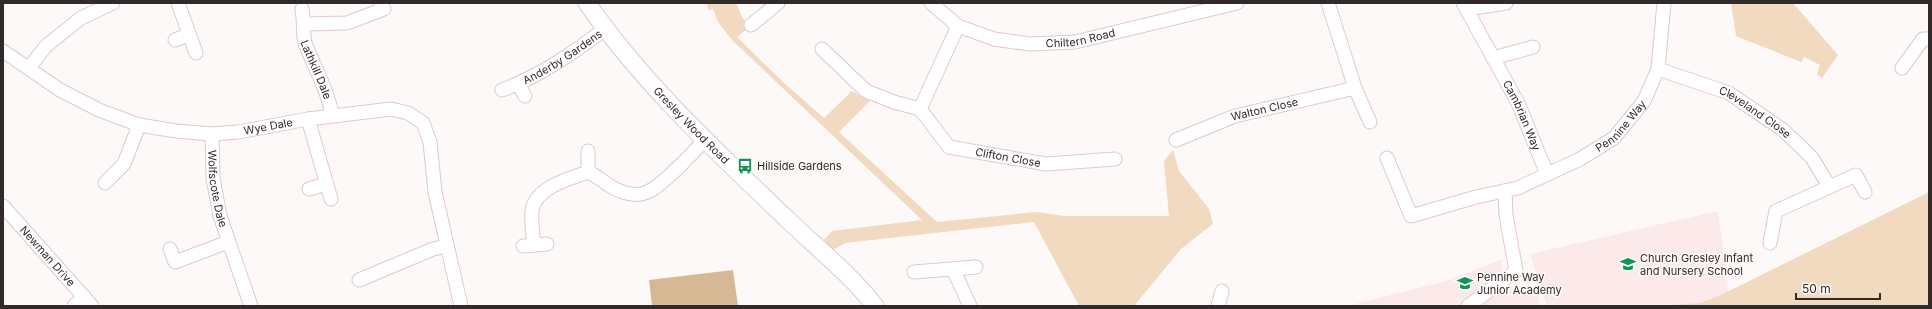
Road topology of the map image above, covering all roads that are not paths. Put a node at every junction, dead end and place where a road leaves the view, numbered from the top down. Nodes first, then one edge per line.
1 (113, 3) edge
2 (178, 3) edge
3 (381, 3) edge
4 (587, 3) edge
5 (778, 3) edge
6 (931, 3) edge
7 (1237, 3) edge
8 (1328, 3) edge
9 (1506, 3) edge
10 (1664, 3) edge
11 (1465, 7) edge
12 (302, 9) dead end
13 (305, 24) junction
14 (751, 24) dead end
15 (958, 26) junction
16 (605, 29) junction
17 (188, 35) junction
18 (1929, 39) edge
19 (175, 40) dead end
20 (1533, 47) dead end
21 (822, 49) dead end
22 (3, 51) edge
23 (196, 53) dead end
24 (1493, 58) junction
25 (29, 68) junction
26 (1902, 68) dead end
27 (1658, 69) junction
28 (518, 84) junction
29 (1355, 88) junction
30 (502, 90) dead end
31 (525, 96) dead end
32 (920, 109) junction
33 (332, 115) junction
34 (308, 119) junction
35 (1370, 122) dead end
36 (138, 125) junction
37 (212, 134) junction
38 (705, 140) junction
39 (1176, 140) dead end
40 (588, 151) dead end
41 (1387, 158) dead end
42 (1115, 159) dead end
43 (588, 172) junction
44 (1547, 174) junction
45 (105, 183) dead end
46 (326, 184) junction
47 (1829, 186) junction
48 (309, 189) dead end
49 (1505, 191) junction
50 (1865, 192) dead end
51 (331, 199) dead end
52 (3, 206) edge
53 (228, 242) junction
54 (1770, 243) dead end
55 (534, 245) dead end
56 (447, 246) junction
57 (170, 249) dead end
58 (976, 267) dead end
59 (953, 269) junction
60 (914, 272) dead end
61 (359, 280) dead end
62 (1222, 291) dead end
63 (88, 301) edge
64 (74, 306) edge
65 (251, 306) edge
66 (461, 306) edge
67 (874, 306) edge
68 (970, 306) edge
69 (1218, 306) edge
70 (1468, 306) edge

1 - 25 street
2 - 17 street
3 - 13 street, Lathkill Dale
4 - 16 street, Gresley Wood Road
5 - 14 street
6 - 15 street, Chiltern Road
7 - 15 street, Chiltern Road
8 - 29 street
9 - 11 street, Cambrian Way
10 - 27 street, Pennine Way
11 - 24 street, Cambrian Way
12 - 13 street, Lathkill Dale
13 - 33 street, Lathkill Dale
15 - 32 street
16 - 28 street, Anderby Gardens
16 - 38 street, Gresley Wood Road
17 - 19 street
17 - 23 street
18 - 26 street
20 - 24 street
21 - 32 street
22 - 25 street, Wye Dale
24 - 44 street, Cambrian Way
25 - 36 street, Wye Dale
27 - 44 street, Pennine Way
27 - 47 street, Cleveland Close
28 - 30 street, Anderby Gardens
28 - 31 street, Anderby Gardens
29 - 35 street
29 - 39 street, Walton Close
32 - 42 street, Clifton Close
33 - 34 street, Wye Dale
33 - 56 street, Wye Dale
34 - 37 street, Wye Dale
34 - 46 street
36 - 37 street, Wye Dale
36 - 45 street
37 - 53 street, Wolfscote Dale
38 - 43 street
38 - 67 street, Gresley Wood Road
40 - 43 street
41 - 49 street, Pennine Way
43 - 55 street
44 - 49 street, Pennine Way
46 - 48 street
46 - 51 street
47 - 50 street
47 - 54 street
49 - 70 street
52 - 63 street, Newman Drive
53 - 57 street, Wolfscote Dale
53 - 65 street, Wolfscote Dale
56 - 61 street
56 - 66 street, Wye Dale
58 - 59 street
59 - 60 street
59 - 68 street
62 - 69 street
63 - 64 street

